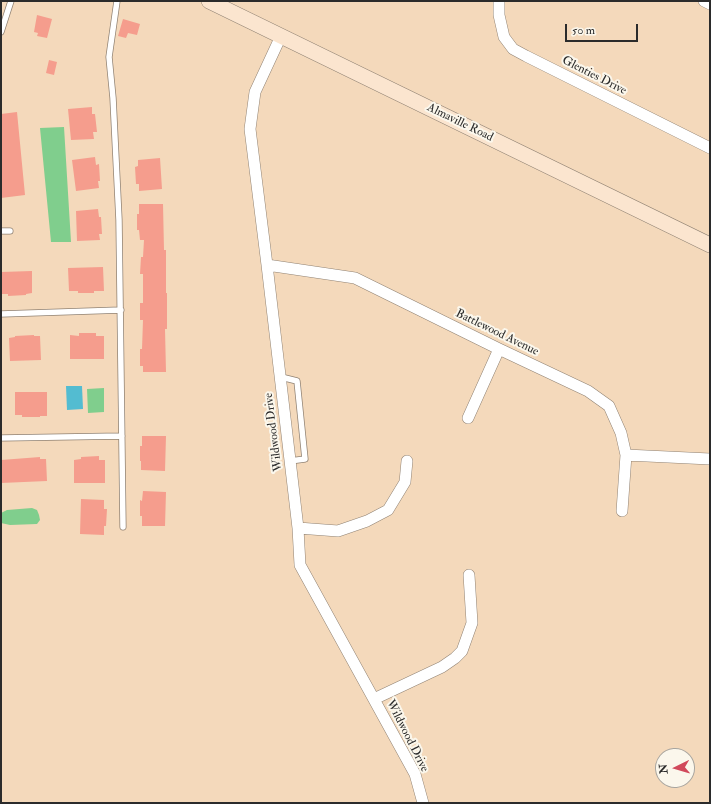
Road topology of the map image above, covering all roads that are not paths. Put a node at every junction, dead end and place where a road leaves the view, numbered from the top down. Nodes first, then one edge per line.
1 (12, 1) edge
2 (117, 1) edge
3 (209, 1) edge
4 (499, 1) edge
5 (704, 1) edge
6 (710, 4) edge
7 (2, 25) edge
8 (1, 32) edge
9 (281, 36) junction
10 (710, 148) edge
11 (1, 231) edge
12 (10, 231) dead end
13 (710, 245) edge
14 (268, 264) junction
15 (121, 310) junction
16 (1, 314) edge
17 (499, 349) junction
18 (280, 377) junction
19 (468, 418) dead end
20 (122, 436) junction
21 (1, 438) edge
22 (626, 455) junction
23 (710, 458) edge
24 (290, 461) junction
25 (407, 461) dead end
26 (622, 511) dead end
27 (123, 527) dead end
28 (298, 528) junction
29 (469, 575) dead end
30 (374, 699) junction
31 (422, 803) edge

1 - 7 lane
2 - 15 lane
3 - 9 street, Almaville Road
4 - 10 street, Glenties Drive
5 - 6 street
7 - 8 lane
9 - 13 street, Almaville Road
9 - 14 street, Wildwood Drive
11 - 12 lane
14 - 17 street, Battlewood Avenue
14 - 18 street, Wildwood Drive
15 - 16 lane
15 - 20 lane
17 - 19 street
17 - 22 street, Battlewood Avenue
18 - 24 street, Wildwood Drive
18 - 24 lane
20 - 21 lane
20 - 27 lane
22 - 23 street
22 - 26 street, Battlewood Avenue
24 - 28 street, Wildwood Drive
25 - 28 street
28 - 30 street, Wildwood Drive
29 - 30 street
30 - 31 street, Wildwood Drive

